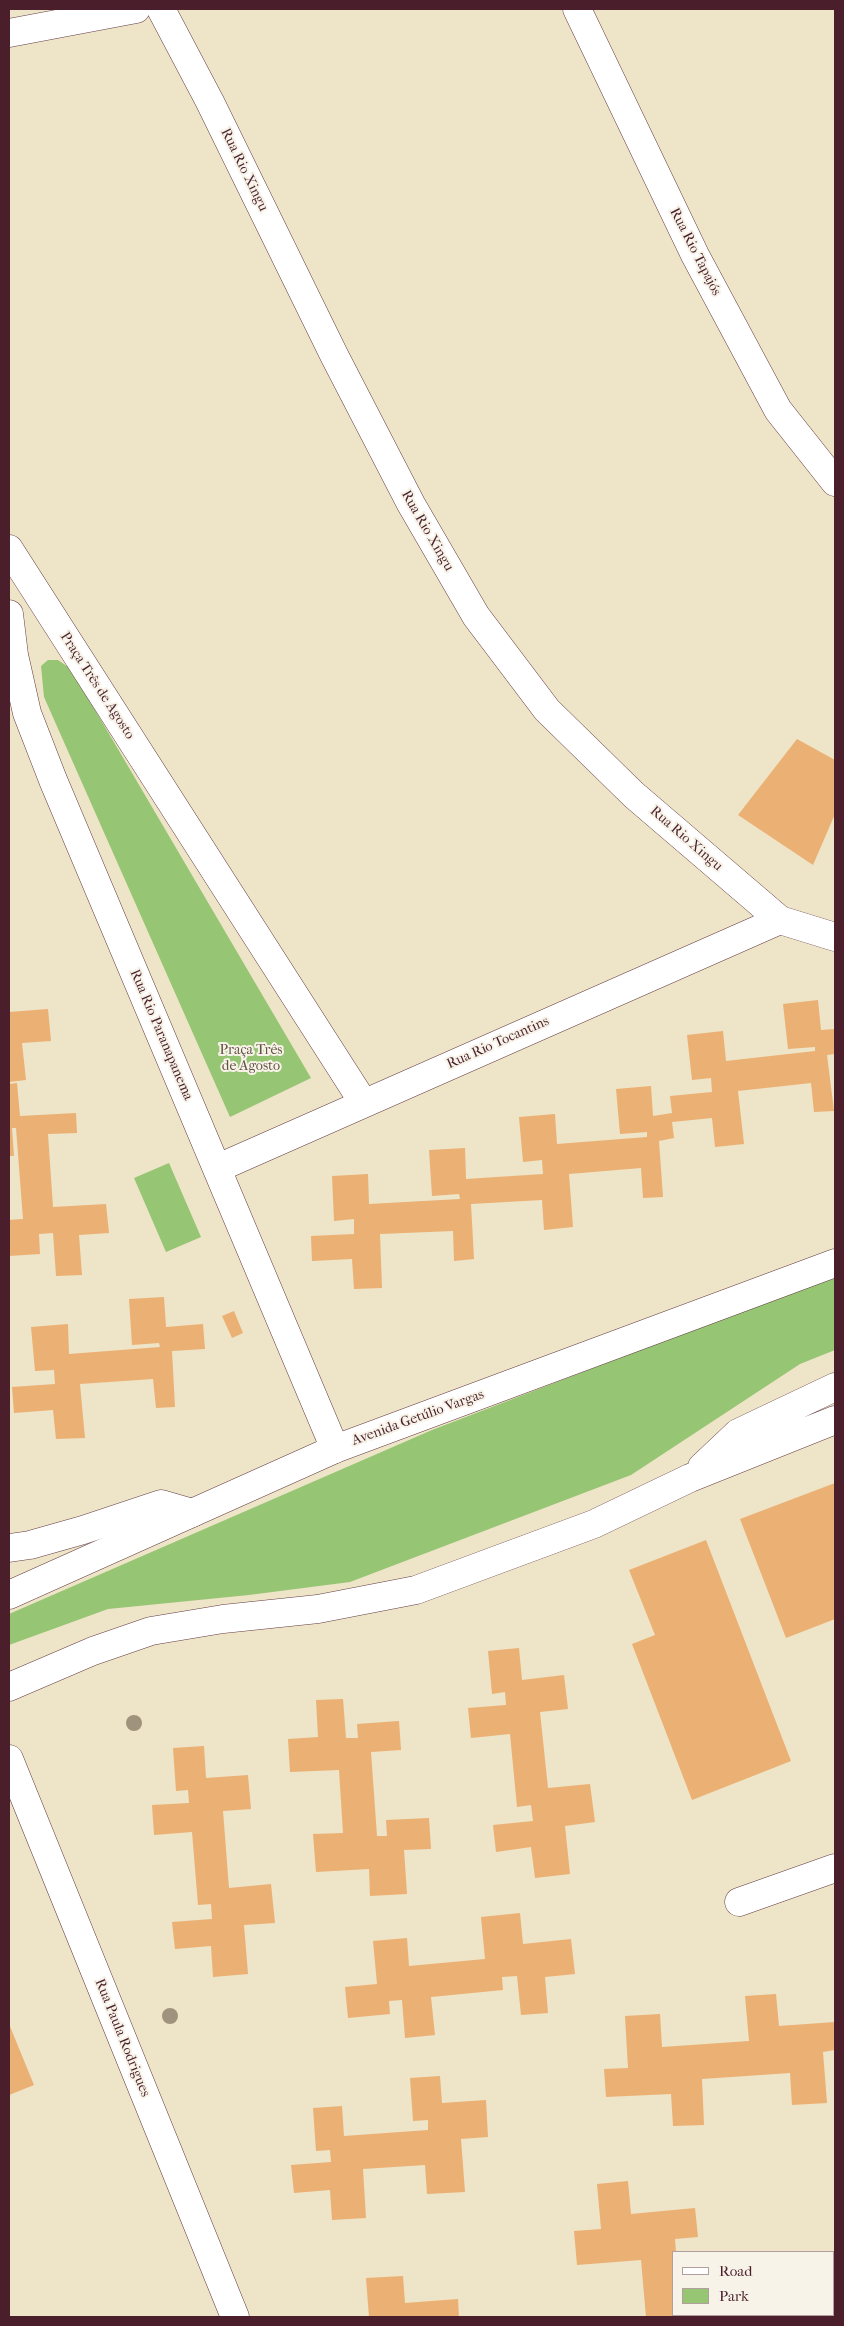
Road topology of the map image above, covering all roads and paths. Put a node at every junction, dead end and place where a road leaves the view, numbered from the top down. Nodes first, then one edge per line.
1 (136, 9) edge
2 (160, 9) edge
3 (577, 9) edge
4 (9, 32) edge
5 (835, 482) edge
6 (9, 549) edge
7 (9, 614) edge
8 (780, 920) junction
9 (835, 937) edge
10 (363, 1102) junction
11 (218, 1168) junction
12 (835, 1263) edge
13 (835, 1387) edge
14 (835, 1420) edge
15 (335, 1449) junction
16 (690, 1478) junction
17 (192, 1513) junction
18 (9, 1548) edge
19 (9, 1595) edge
20 (9, 1687) edge
21 (9, 1758) edge
22 (835, 1868) edge
23 (739, 1902) dead end
24 (235, 2317) edge

1 - 4 main road
2 - 8 main road, Rua Rio Xingu
3 - 5 main road, Rua Rio Tapajós
6 - 10 main road, Praça Três de Agosto
7 - 11 main road, Rua Rio Paranapanema
8 - 9 main road, Rua Rio Xingu
8 - 10 main road, Rua Rio Tocantins
10 - 11 main road, Rua Rio Tocantins
11 - 15 main road, Rua Rio Paranapanema
12 - 15 main road, Avenida Getúlio Vargas
13 - 16 main road
14 - 16 main road
15 - 17 main road, Avenida Getúlio Vargas
16 - 20 main road
17 - 18 main road
17 - 19 main road, Avenida Getúlio Vargas
21 - 24 main road, Rua Paula Rodrigues
22 - 23 main road

